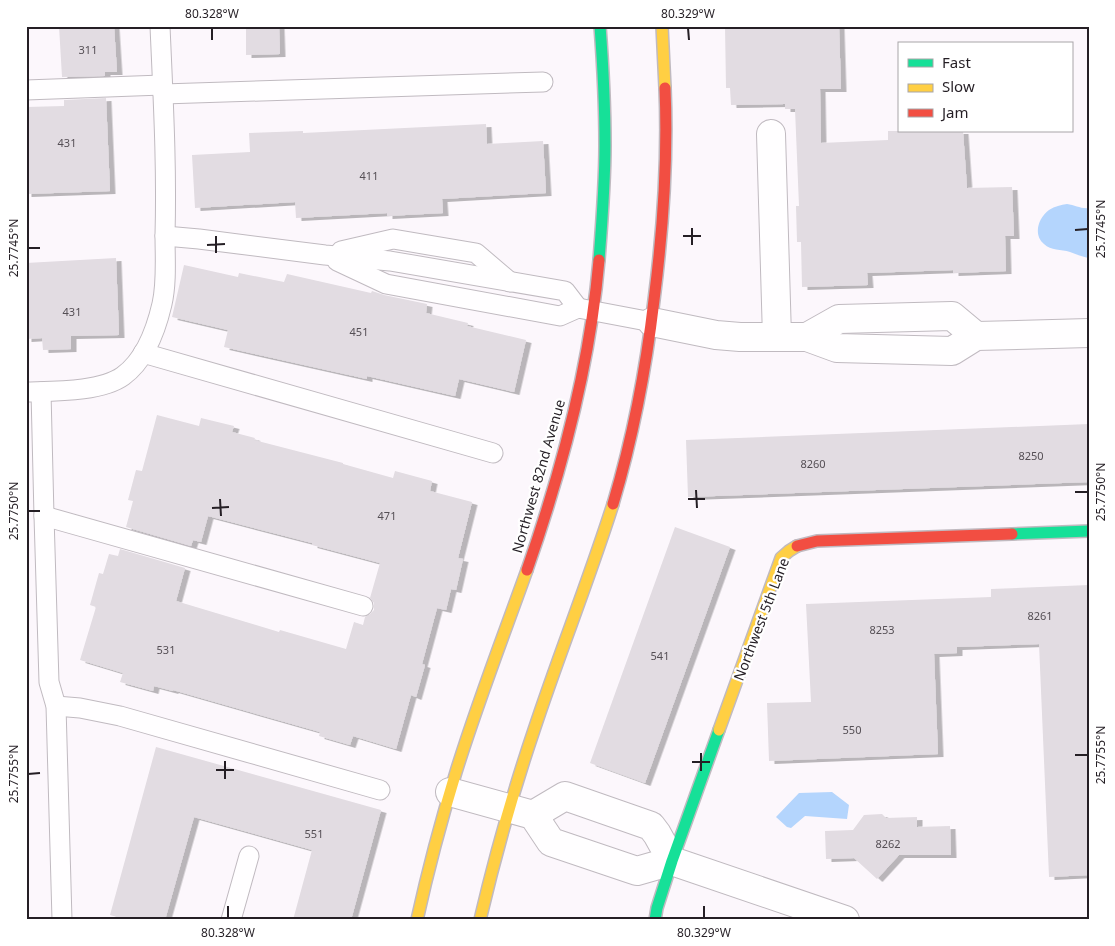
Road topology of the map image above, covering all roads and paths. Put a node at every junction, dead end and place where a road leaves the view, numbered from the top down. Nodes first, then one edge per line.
1 (160, 26) edge
2 (600, 26) edge
3 (662, 26) edge
4 (543, 82) dead end
5 (163, 89) junction
6 (26, 90) edge
7 (771, 134) dead end
8 (165, 236) junction
9 (325, 255) junction
10 (490, 272) junction
11 (486, 302) junction
12 (585, 309) junction
13 (652, 322) junction
14 (1089, 332) edge
15 (778, 337) junction
16 (143, 353) junction
17 (34, 392) edge
18 (493, 453) dead end
19 (44, 516) junction
20 (1089, 531) edge
21 (363, 606) dead end
22 (56, 706) junction
23 (380, 790) dead end
24 (450, 792) junction
25 (521, 812) junction
26 (249, 856) dead end
27 (672, 861) junction
28 (62, 920) edge
29 (231, 920) edge
30 (418, 920) edge
31 (480, 920) edge
32 (655, 920) edge
33 (845, 920) edge

1 - 5 lane
2 - 12 street, Northwest 82nd Avenue
3 - 13 street
4 - 5 lane
5 - 6 lane
5 - 8 lane
7 - 15 street
8 - 9 lane
8 - 16 lane
9 - 10 lane
9 - 11 lane
10 - 11 lane
10 - 12 lane
11 - 12 lane
12 - 13 lane
12 - 24 street, Northwest 82nd Avenue
13 - 15 street
13 - 25 street
14 - 15 street
16 - 17 lane
16 - 18 lane
17 - 19 lane
19 - 21 lane
19 - 22 lane
20 - 27 street, Northwest 5th Lane
22 - 23 lane
22 - 28 lane
24 - 25 street
24 - 30 street, Northwest 82nd Avenue
25 - 27 street
25 - 27 street
25 - 31 street
26 - 29 lane
27 - 32 street, Northwest 5th Lane
27 - 33 street

